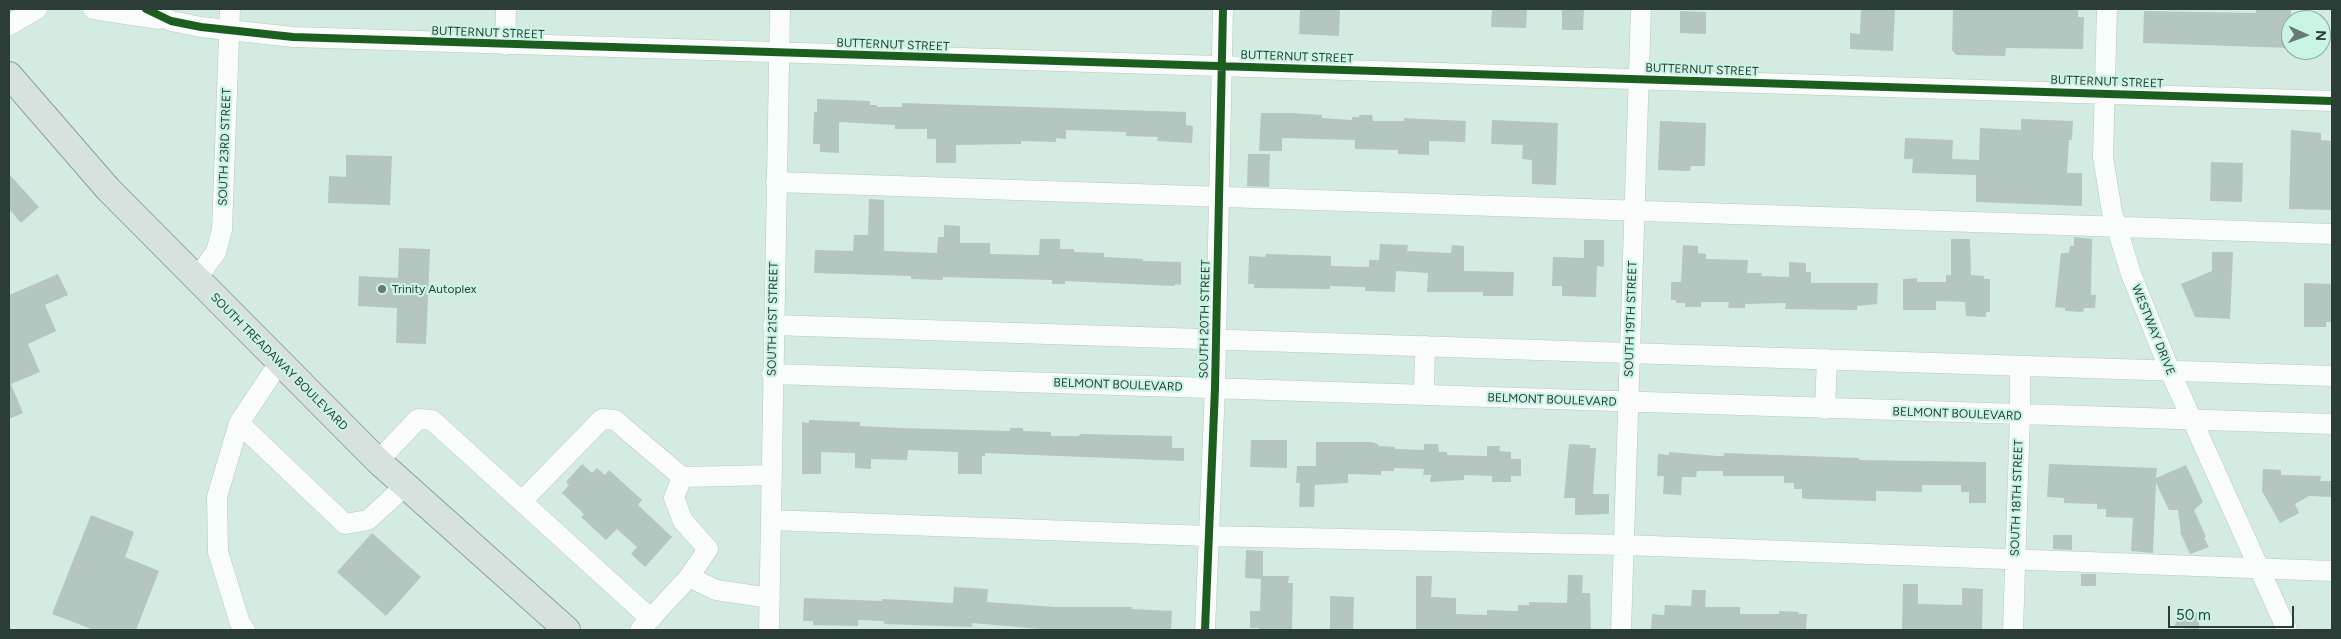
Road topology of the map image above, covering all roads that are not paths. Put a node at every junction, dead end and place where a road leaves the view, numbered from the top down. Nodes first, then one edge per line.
1 (37, 9) edge
2 (93, 9) edge
3 (146, 9) edge
4 (230, 9) edge
5 (506, 9) edge
6 (780, 9) edge
7 (1223, 9) edge
8 (1641, 9) edge
9 (2106, 9) edge
10 (171, 21) junction
11 (9, 25) edge
12 (230, 31) junction
13 (505, 45) junction
14 (778, 53) junction
15 (1221, 65) junction
16 (9, 75) edge
17 (1639, 80) junction
18 (2103, 93) junction
19 (2332, 101) edge
20 (776, 182) junction
21 (1218, 196) junction
22 (1635, 211) junction
23 (2116, 226) junction
24 (2332, 234) edge
25 (196, 278) junction
26 (773, 326) junction
27 (1216, 340) junction
28 (1425, 346) junction
29 (1630, 352) junction
30 (1827, 359) junction
31 (279, 363) junction
32 (2020, 367) junction
33 (2170, 371) junction
34 (772, 374) junction
35 (2332, 376) edge
36 (1215, 388) junction
37 (1424, 396) junction
38 (1628, 403) junction
39 (1825, 409) junction
40 (2020, 416) junction
41 (2192, 420) junction
42 (239, 423) junction
43 (2332, 424) edge
44 (378, 461) junction
45 (772, 475) junction
46 (682, 477) junction
47 (405, 486) junction
48 (522, 501) junction
49 (771, 520) junction
50 (1207, 536) junction
51 (1624, 545) junction
52 (2015, 560) junction
53 (2260, 570) junction
54 (2332, 571) edge
55 (690, 577) junction
56 (770, 598) junction
57 (645, 624) edge
58 (561, 628) edge
59 (245, 630) edge
60 (769, 630) edge
61 (1204, 630) edge
62 (1621, 630) edge
63 (2012, 630) edge
64 (2287, 630) edge

1 - 11 street
2 - 10 street
3 - 10 street, BUTTERNUT STREET
4 - 12 street, SOUTH 23RD STREET
5 - 13 street
6 - 14 street, SOUTH 21ST STREET
7 - 15 street, SOUTH 20TH STREET
8 - 17 street, SOUTH 19TH STREET
9 - 18 street, WESTWAY DRIVE
10 - 12 street, BUTTERNUT STREET
12 - 13 street, BUTTERNUT STREET
12 - 25 street, SOUTH 23RD STREET
13 - 14 street, BUTTERNUT STREET
14 - 15 street, BUTTERNUT STREET
14 - 20 street, SOUTH 21ST STREET
15 - 17 street, BUTTERNUT STREET
15 - 21 street, SOUTH 20TH STREET
16 - 25 main road, SOUTH TREADAWAY BOULEVARD
17 - 18 street, BUTTERNUT STREET
17 - 22 street, SOUTH 19TH STREET
18 - 19 street, BUTTERNUT STREET
18 - 23 street, WESTWAY DRIVE
20 - 21 street
20 - 26 street, SOUTH 21ST STREET
21 - 22 street
21 - 27 street, SOUTH 20TH STREET
22 - 23 street
22 - 29 street, SOUTH 19TH STREET
23 - 24 street
23 - 33 street, WESTWAY DRIVE
25 - 31 main road, SOUTH TREADAWAY BOULEVARD
26 - 27 street
26 - 34 street, SOUTH 21ST STREET
27 - 28 street
27 - 36 street, SOUTH 20TH STREET
28 - 29 street
28 - 37 street
29 - 30 street
29 - 38 street, SOUTH 19TH STREET
30 - 32 street
30 - 39 street
31 - 42 street
31 - 44 main road, SOUTH TREADAWAY BOULEVARD
32 - 33 street
32 - 40 street, SOUTH 18TH STREET
33 - 35 street
33 - 41 street, WESTWAY DRIVE
34 - 36 street, BELMONT BOULEVARD
34 - 45 street, SOUTH 21ST STREET
36 - 37 street, BELMONT BOULEVARD
36 - 50 street, SOUTH 20TH STREET
37 - 38 street, BELMONT BOULEVARD
38 - 39 street, BELMONT BOULEVARD
38 - 51 street, SOUTH 19TH STREET
39 - 40 street, BELMONT BOULEVARD
40 - 41 street, BELMONT BOULEVARD
40 - 52 street, SOUTH 18TH STREET
41 - 43 street, BELMONT BOULEVARD
41 - 53 street, WESTWAY DRIVE
42 - 47 street
42 - 59 street
44 - 47 main road, SOUTH TREADAWAY BOULEVARD
44 - 48 street
45 - 46 street
45 - 49 street, SOUTH 21ST STREET
46 - 48 street
46 - 55 street
47 - 58 main road, SOUTH TREADAWAY BOULEVARD
48 - 57 street
49 - 50 street
49 - 56 street, SOUTH 21ST STREET
50 - 51 street
50 - 61 street, SOUTH 20TH STREET
51 - 52 street
51 - 62 street, SOUTH 19TH STREET
52 - 53 street
52 - 63 street, SOUTH 18TH STREET
53 - 54 street
53 - 64 street, WESTWAY DRIVE
55 - 56 street
55 - 57 street
56 - 60 street, SOUTH 21ST STREET

